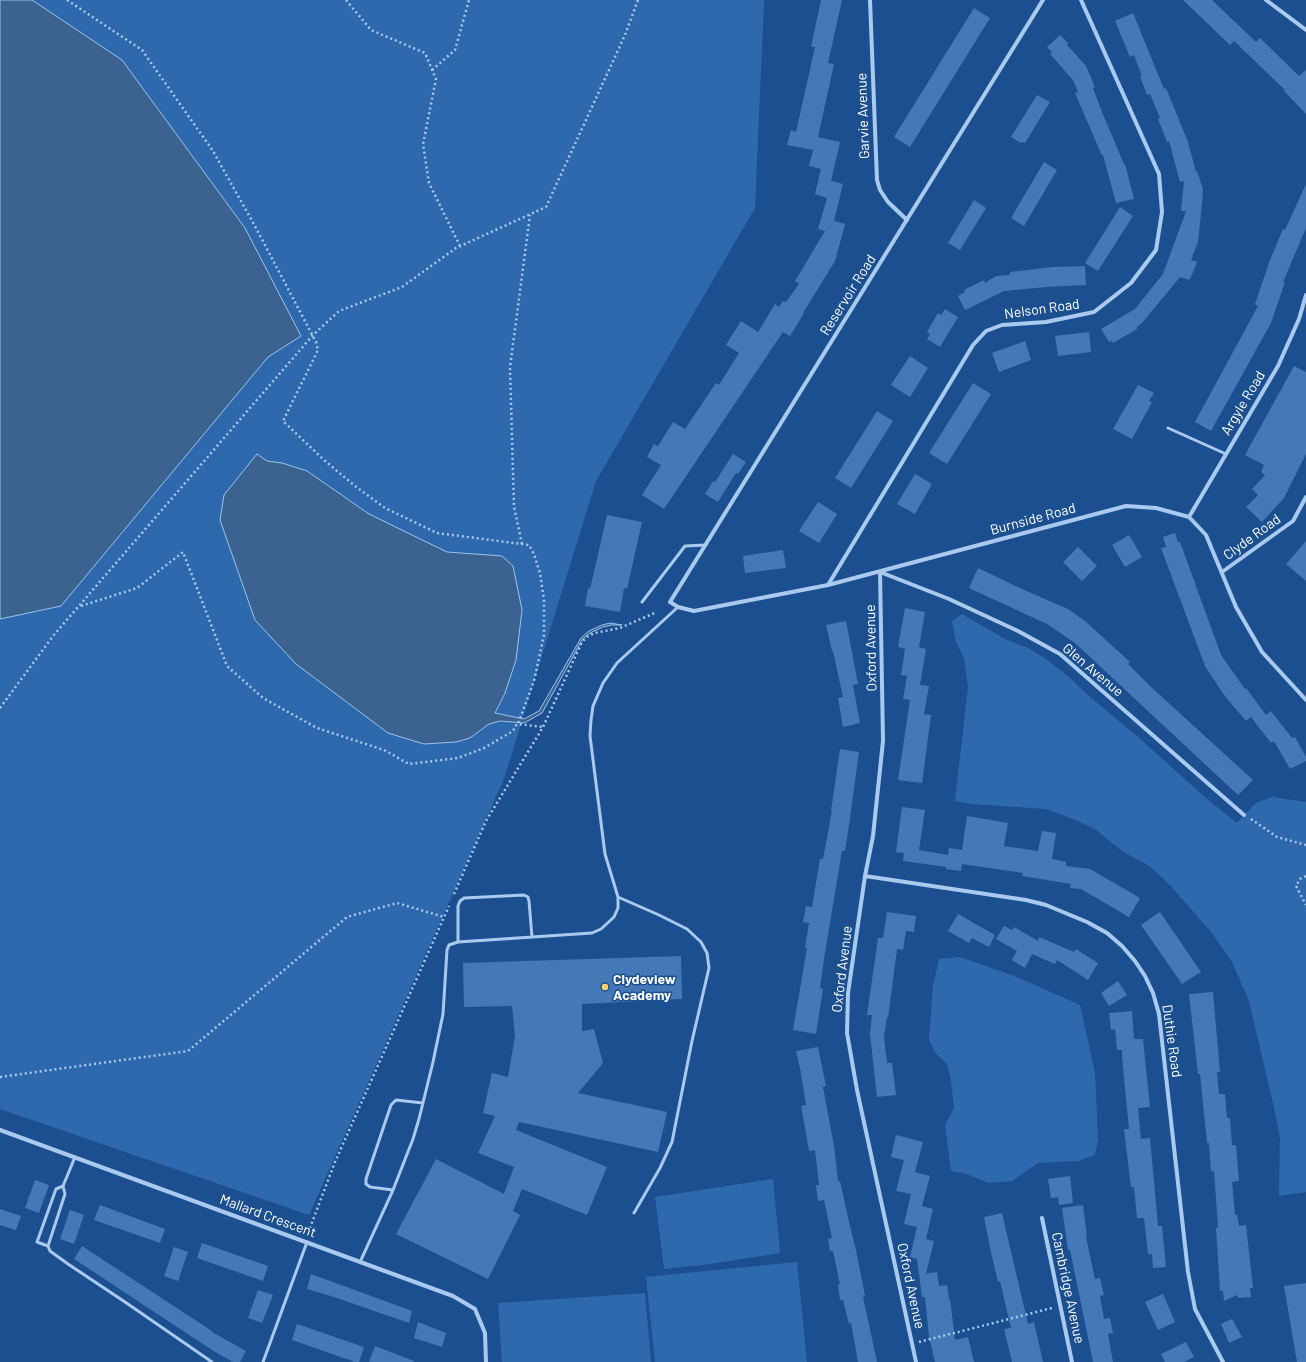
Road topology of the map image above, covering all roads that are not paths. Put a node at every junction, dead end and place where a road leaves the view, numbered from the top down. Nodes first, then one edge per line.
1 (870, 0) edge
2 (1043, 0) edge
3 (1081, 0) edge
4 (1266, 0) edge
5 (1306, 30) edge
6 (907, 220) junction
7 (1306, 295) edge
8 (1168, 428) dead end
9 (1226, 454) junction
10 (1306, 497) edge
11 (1189, 517) junction
12 (706, 545) junction
13 (880, 572) junction
14 (1222, 572) junction
15 (828, 585) junction
16 (642, 602) dead end
17 (670, 602) joint
18 (678, 607) junction
19 (1306, 700) edge
20 (1244, 815) road end
21 (865, 876) junction
22 (618, 897) junction
23 (532, 937) junction
24 (458, 942) junction
25 (423, 1103) junction
26 (0, 1130) edge
27 (74, 1157) junction
28 (63, 1186) junction
29 (393, 1190) junction
30 (634, 1213) dead end
31 (1042, 1218) dead end
32 (307, 1242) junction
33 (48, 1246) junction
34 (360, 1262) junction
35 (212, 1362) edge
36 (263, 1362) edge
37 (486, 1362) edge
38 (916, 1362) edge
39 (1072, 1362) edge
40 (1223, 1362) edge

1 - 6 street, Garvie Avenue
2 - 6 street, Reservoir Road
3 - 15 street, Nelson Road
4 - 5 street
6 - 12 street, Reservoir Road
7 - 9 street, Argyle Road
8 - 9 lane
9 - 11 street, Argyle Road
10 - 14 street, Clyde Road
11 - 13 street, Burnside Road
11 - 14 street
12 - 16 lane
12 - 17 street, Reservoir Road
13 - 15 street, Burnside Road
13 - 20 street, Glen Avenue
13 - 21 street, Oxford Avenue
14 - 19 street
15 - 18 street, Burnside Road
17 - 18 street, Burnside Road
18 - 22 lane
21 - 38 street, Oxford Avenue
21 - 40 street, Duthie Road
22 - 23 lane
22 - 30 lane
23 - 24 lane
23 - 24 lane
24 - 25 lane
25 - 29 lane
25 - 29 lane
26 - 27 street, Mallard Crescent
27 - 28 lane
27 - 32 street, Mallard Crescent
28 - 33 lane
28 - 33 lane
29 - 34 lane
31 - 39 street, Cambridge Avenue
32 - 34 street, Mallard Crescent
32 - 36 lane
33 - 35 lane
34 - 37 street, Mallard Crescent

